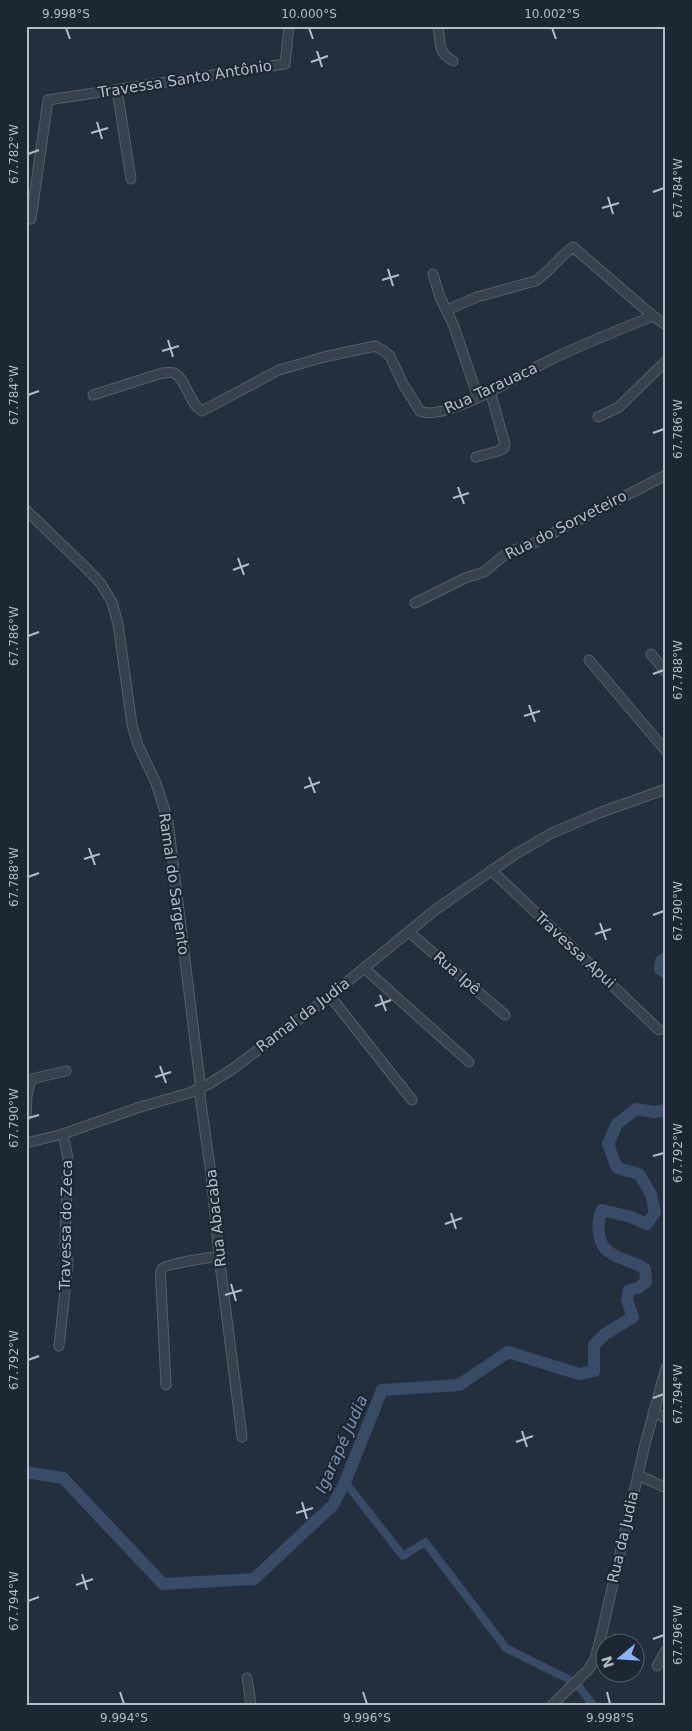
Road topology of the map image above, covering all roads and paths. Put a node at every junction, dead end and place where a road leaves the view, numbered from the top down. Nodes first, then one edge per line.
1 (289, 26) edge
2 (438, 26) edge
3 (453, 61) dead end
4 (117, 90) junction
5 (131, 179) dead end
6 (31, 219) dead end
7 (433, 274) dead end
8 (447, 310) junction
9 (653, 316) junction
10 (666, 325) edge
11 (666, 361) edge
12 (490, 391) junction
13 (93, 395) dead end
14 (478, 397) junction
15 (598, 417) dead end
16 (476, 457) dead end
17 (666, 475) edge
18 (26, 510) edge
19 (415, 603) dead end
20 (651, 654) dead end
21 (589, 660) dead end
22 (666, 672) edge
23 (666, 751) edge
24 (666, 789) edge
25 (491, 870) junction
26 (409, 932) junction
27 (364, 968) junction
28 (330, 996) junction
29 (505, 1015) dead end
30 (659, 1030) dead end
31 (469, 1062) dead end
32 (66, 1071) dead end
33 (199, 1089) junction
34 (412, 1100) dead end
35 (26, 1116) edge
36 (63, 1134) junction
37 (26, 1144) edge
38 (219, 1256) junction
39 (59, 1346) dead end
40 (666, 1368) edge
41 (166, 1385) dead end
42 (653, 1412) junction
43 (666, 1418) edge
44 (242, 1437) dead end
45 (638, 1475) junction
46 (666, 1488) edge
47 (665, 1651) edge
48 (658, 1666) dead end
49 (247, 1678) dead end
50 (252, 1705) edge
51 (552, 1705) edge

1 - 4 street, Travessa Santo Antônio
2 - 3 street
4 - 5 street
4 - 6 street, Travessa Santo Antônio
7 - 8 street
8 - 9 street
8 - 14 street
9 - 10 street
9 - 12 street, Rua Tarauaca
11 - 15 street
12 - 14 street, Rua Tarauaca
12 - 16 street
13 - 14 street, Rua Tarauaca
17 - 19 street, Rua do Sorveteiro
18 - 33 street, Ramal do Sargento
20 - 22 street
21 - 23 street
24 - 25 street, Ramal da Judia
25 - 26 street, Ramal da Judia
25 - 30 street, Travessa Apui
26 - 27 street, Ramal da Judia
26 - 29 street, Rua Ipê
27 - 28 street, Ramal da Judia
27 - 31 street
28 - 33 street, Ramal da Judia
28 - 34 street
32 - 35 street
33 - 36 street, Ramal da Judia
33 - 38 street, Rua Abacaba
36 - 37 street, Ramal da Judia
36 - 39 street, Travessa do Zeca
38 - 41 street
38 - 44 street, Rua Abacaba
40 - 42 street, Rua da Judia
42 - 43 street
42 - 45 street, Rua da Judia
45 - 46 street
45 - 51 street, Rua da Judia
47 - 48 street
49 - 50 street

